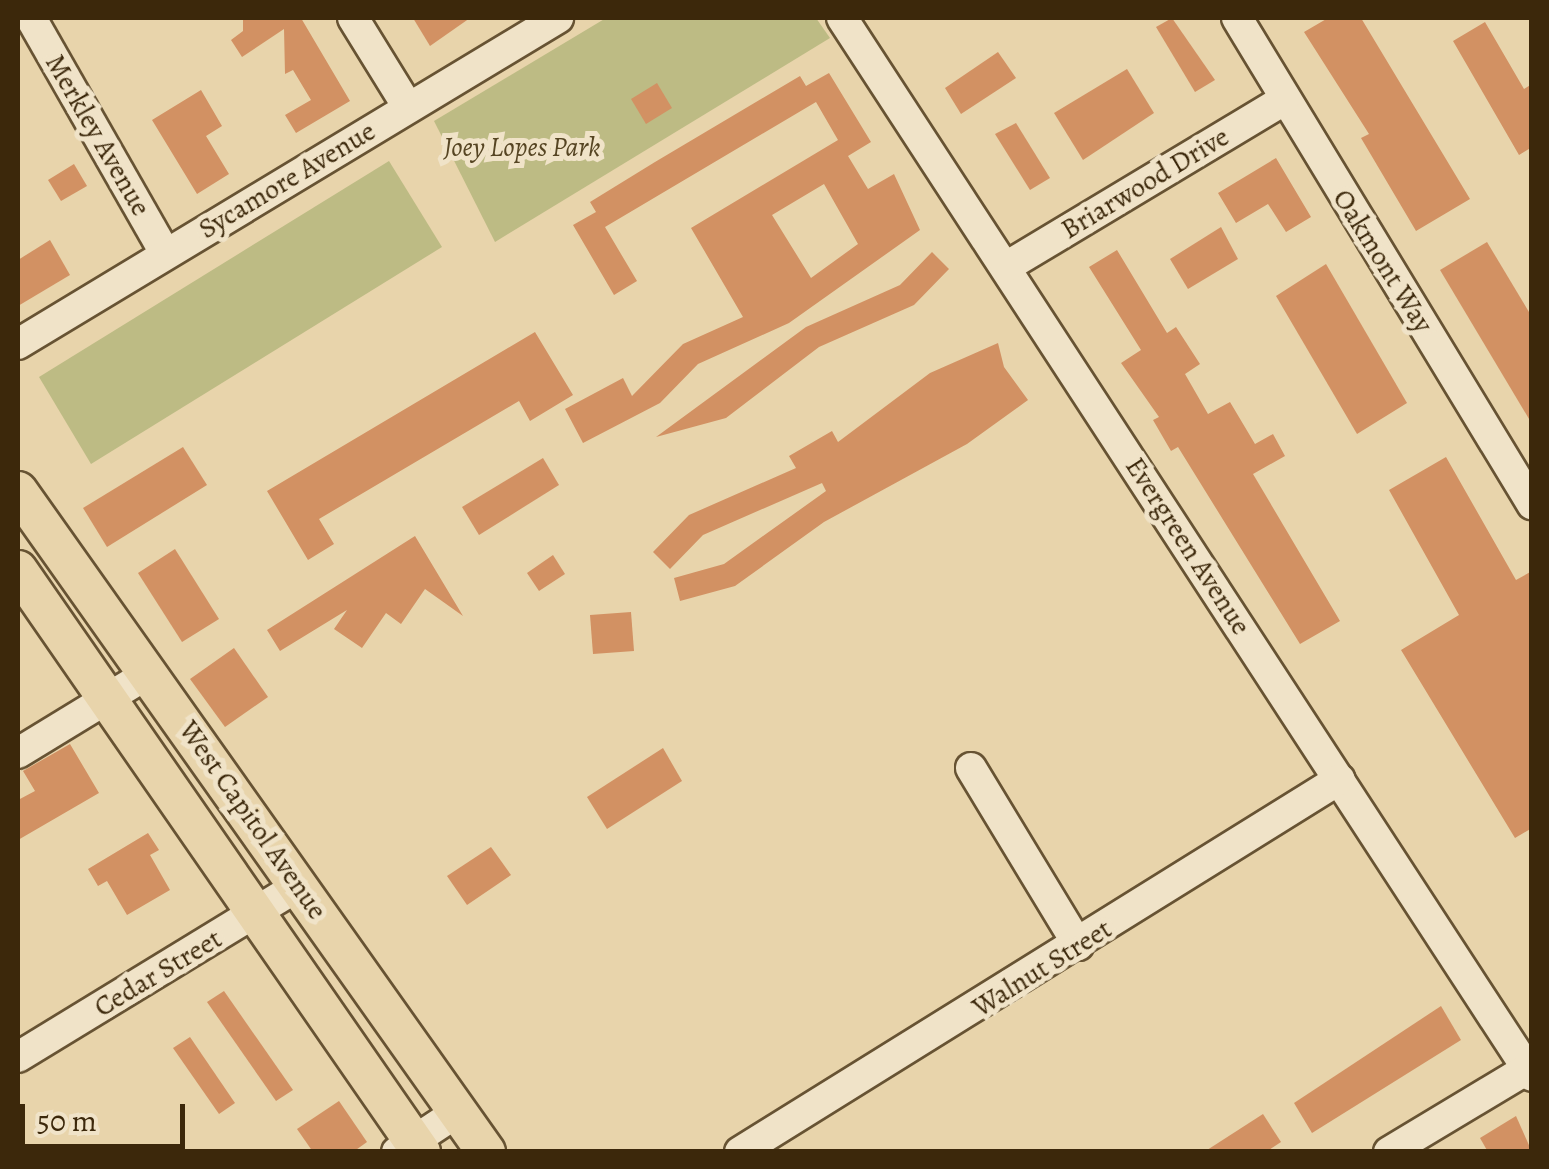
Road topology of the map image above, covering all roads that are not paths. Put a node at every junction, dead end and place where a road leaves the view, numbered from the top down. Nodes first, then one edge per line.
1 (31, 18) edge
2 (353, 18) edge
3 (558, 18) edge
4 (842, 18) edge
5 (1237, 18) edge
6 (1284, 100) junction
7 (408, 107) junction
8 (166, 253) junction
9 (1006, 266) junction
10 (18, 344) edge
11 (18, 490) edge
12 (1532, 504) edge
13 (18, 570) edge
14 (149, 673) junction
15 (106, 700) junction
16 (18, 753) edge
17 (971, 768) dead end
18 (1340, 779) junction
19 (296, 887) junction
20 (258, 914) junction
21 (1078, 946) junction
22 (18, 1057) edge
23 (1529, 1072) edge
24 (458, 1112) junction
25 (411, 1148) edge
26 (486, 1152) edge
27 (740, 1152) edge
28 (1389, 1152) edge

1 - 8 street, Merkley Avenue
2 - 7 street
3 - 7 street, Sycamore Avenue
4 - 9 street, Evergreen Avenue
5 - 6 street, Oakmont Way
6 - 9 street, Briarwood Drive
6 - 12 street, Oakmont Way
7 - 8 street, Sycamore Avenue
8 - 10 street, Sycamore Avenue
9 - 18 street, Evergreen Avenue
11 - 14 main road, West Capitol Avenue
13 - 15 main road, West Capitol Avenue
14 - 15 street
14 - 19 main road, West Capitol Avenue
15 - 16 street
15 - 20 main road, West Capitol Avenue
17 - 21 street
18 - 21 street, Walnut Street
18 - 23 street, Evergreen Avenue
19 - 20 street, Cedar Street
19 - 24 main road, West Capitol Avenue
20 - 22 street, Cedar Street
20 - 25 main road, West Capitol Avenue
21 - 27 street, Walnut Street
23 - 28 street
24 - 25 street
24 - 26 main road, West Capitol Avenue

